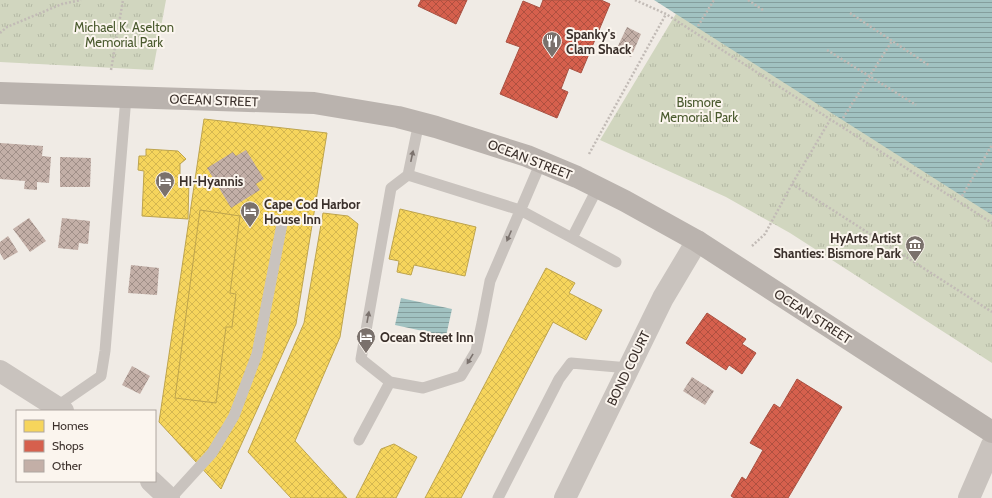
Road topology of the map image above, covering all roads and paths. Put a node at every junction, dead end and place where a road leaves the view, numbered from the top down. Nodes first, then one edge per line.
1 (82, 0) edge
2 (123, 0) edge
3 (635, 0) edge
4 (714, 0) edge
5 (748, 0) edge
6 (763, 10) dead end
7 (850, 13) dead end
8 (666, 14) junction
9 (698, 26) dead end
10 (0, 33) edge
11 (892, 41) junction
12 (827, 50) dead end
13 (930, 66) dead end
14 (869, 76) junction
15 (0, 93) edge
16 (116, 97) junction
17 (916, 105) dead end
18 (843, 118) dead end
19 (830, 120) junction
20 (419, 122) junction
21 (992, 145) edge
22 (541, 162) junction
23 (408, 175) junction
24 (577, 177) junction
25 (792, 184) junction
26 (598, 187) junction
27 (962, 196) dead end
28 (520, 210) junction
29 (992, 223) edge
30 (282, 224) dead end
31 (572, 238) junction
32 (697, 241) junction
33 (616, 262) dead end
34 (732, 263) junction
35 (992, 312) edge
36 (628, 368) junction
37 (2, 373) edge
38 (390, 382) junction
39 (60, 409) edge
40 (992, 432) edge
41 (358, 440) dead end
42 (992, 445) edge
43 (152, 482) edge
44 (170, 498) edge
45 (498, 498) edge
46 (564, 498) edge
47 (969, 498) edge

1 - 10 path
2 - 16 path
3 - 8 path
4 - 9 path
5 - 6 path
7 - 11 path
8 - 19 path
8 - 24 path
11 - 13 path
11 - 14 path
12 - 14 path
14 - 17 path
14 - 18 path
15 - 16 main road, OCEAN STREET
16 - 20 main road, OCEAN STREET
16 - 39 lane
19 - 25 path
19 - 29 path
20 - 22 main road, OCEAN STREET
23 -> 20 lane
21 - 27 path
22 - 24 main road, OCEAN STREET
22 - 28 lane
23 - 28 lane
38 -> 23 lane
24 - 26 main road, OCEAN STREET
25 - 34 path
25 - 35 path
26 - 31 lane
26 - 32 main road, OCEAN STREET
28 - 31 lane
28 -> 38 lane
30 - 44 lane
31 - 33 lane
32 - 34 main road, OCEAN STREET
32 - 36 street, BOND COURT
34 - 40 main road, OCEAN STREET
36 - 45 lane
36 - 46 street, BOND COURT
37 - 39 street
38 - 41 lane
42 - 47 street
43 - 44 street

